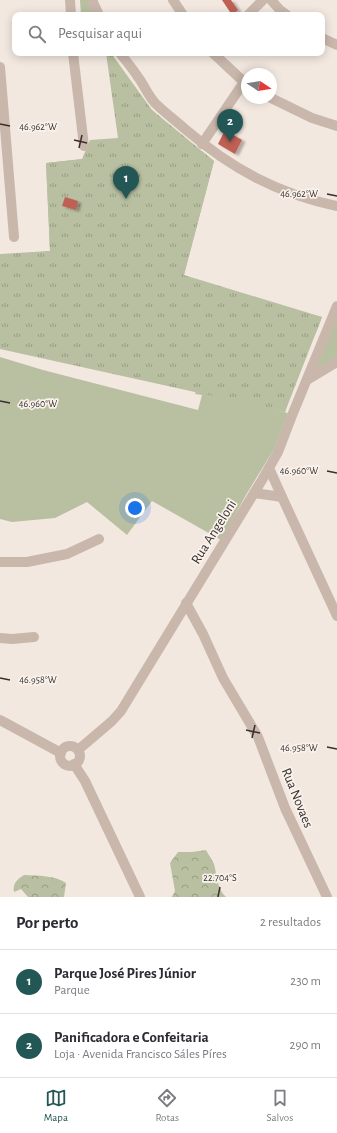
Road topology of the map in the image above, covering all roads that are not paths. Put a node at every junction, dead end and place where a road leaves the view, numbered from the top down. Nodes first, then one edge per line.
1 (70, 0) edge
2 (92, 0) edge
3 (173, 0) edge
4 (263, 0) edge
5 (271, 0) edge
6 (71, 12) edge
7 (98, 12) edge
8 (181, 12) edge
9 (251, 12) edge
10 (283, 12) edge
11 (325, 39) edge
12 (337, 45) edge
13 (73, 56) edge
14 (122, 56) edge
15 (216, 56) edge
16 (0, 67) edge
17 (241, 79) edge
18 (241, 89) edge
19 (277, 101) edge
20 (337, 126) edge
21 (202, 144) junction
22 (84, 146) dead end
23 (337, 206) edge
24 (14, 237) dead end
25 (337, 306) edge
26 (337, 362) edge
27 (307, 380) junction
28 (269, 468) junction
29 (254, 493) junction
30 (282, 497) junction
31 (99, 539) dead end
32 (0, 562) edge
33 (186, 604) junction
34 (337, 616) edge
35 (34, 637) dead end
36 (0, 638) edge
37 (0, 720) edge
38 (78, 750) junction
39 (61, 754) junction
40 (74, 764) junction
41 (140, 897) edge
42 (327, 897) edge

1 - 6 street
2 - 7 street
3 - 8 street
4 - 9 street
5 - 10 street
11 - 12 street
13 - 22 street
14 - 21 street
15 - 17 street
16 - 24 street
18 - 21 street
19 - 20 street
21 - 23 street
25 - 27 street, Rua Angeloni
26 - 27 street
27 - 28 street, Rua Angeloni
28 - 29 street, Rua Angeloni
28 - 30 street
29 - 30 street
29 - 33 street, Rua Angeloni
30 - 34 street
31 - 32 street
33 - 38 street, Rua Angeloni
33 - 42 street, Rua Novaes
35 - 36 street
37 - 39 street
38 - 39 street
38 - 40 street
39 - 40 street
40 - 41 street

